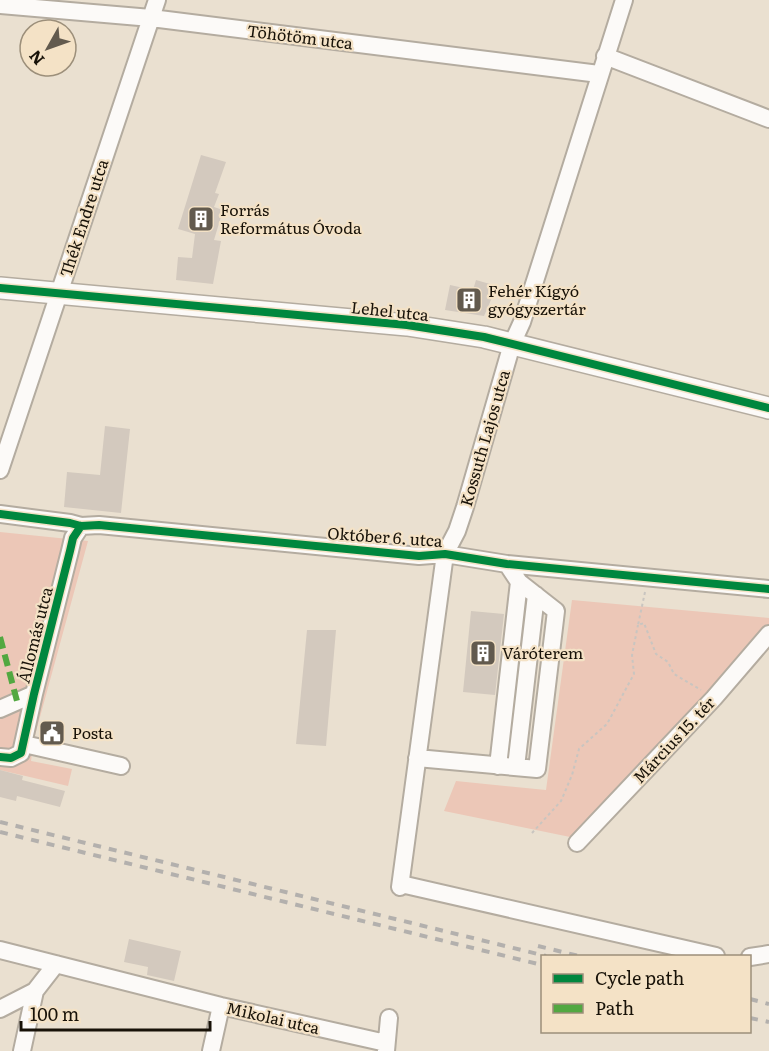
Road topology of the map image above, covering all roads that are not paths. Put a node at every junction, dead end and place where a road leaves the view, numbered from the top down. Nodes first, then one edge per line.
1 (157, 0) edge
2 (624, 0) edge
3 (0, 5) edge
4 (151, 18) junction
5 (605, 56) junction
6 (599, 74) junction
7 (769, 119) edge
8 (0, 288) edge
9 (59, 294) junction
10 (512, 344) junction
11 (769, 408) edge
12 (0, 470) edge
13 (0, 514) edge
14 (81, 526) junction
15 (445, 554) junction
16 (507, 564) junction
17 (519, 582) junction
18 (769, 589) edge
19 (769, 634) edge
20 (34, 694) junction
21 (0, 709) edge
22 (22, 749) junction
23 (0, 757) edge
24 (417, 758) junction
25 (120, 766) dead end
26 (498, 766) junction
27 (577, 843) dead end
28 (0, 950) edge
29 (769, 954) edge
30 (707, 955) edge
31 (751, 957) edge
32 (56, 964) junction
33 (35, 991) junction
34 (221, 1006) junction
35 (0, 1009) edge
36 (389, 1018) dead end
37 (386, 1047) edge
38 (22, 1051) edge
39 (211, 1051) edge

1 - 4 street, Thék Endre utca
2 - 5 street, Kossuth Lajos utca
3 - 4 street, Töhötöm utca
4 - 6 street, Töhötöm utca
4 - 9 street, Thék Endre utca
5 - 6 street, Kossuth Lajos utca
5 - 7 street
6 - 10 street, Kossuth Lajos utca
8 - 9 main road, Lehel utca
9 - 10 main road, Lehel utca
9 - 12 street, Thék Endre utca
10 - 11 main road, Lehel utca
10 - 15 street, Kossuth Lajos utca
13 - 14 street, Október 6. utca
14 - 15 street, Október 6. utca
14 - 20 street, Állomás utca
15 - 16 street, Október 6. utca
15 - 24 street, Kossuth Lajos utca
16 - 17 street
16 - 18 street, Október 6. utca
17 - 26 street
17 - 26 street
19 - 27 street, Március 15. tér
20 - 21 street
20 - 22 street, Állomás utca
22 - 23 street
22 - 25 street
24 - 26 street
24 - 30 street, Kossuth Lajos utca
28 - 32 street, Mikolai utca
29 - 31 street
32 - 33 street
32 - 34 street, Mikolai utca
33 - 35 street
33 - 38 street
34 - 37 street, Mikolai utca
34 - 39 street
36 - 37 street

